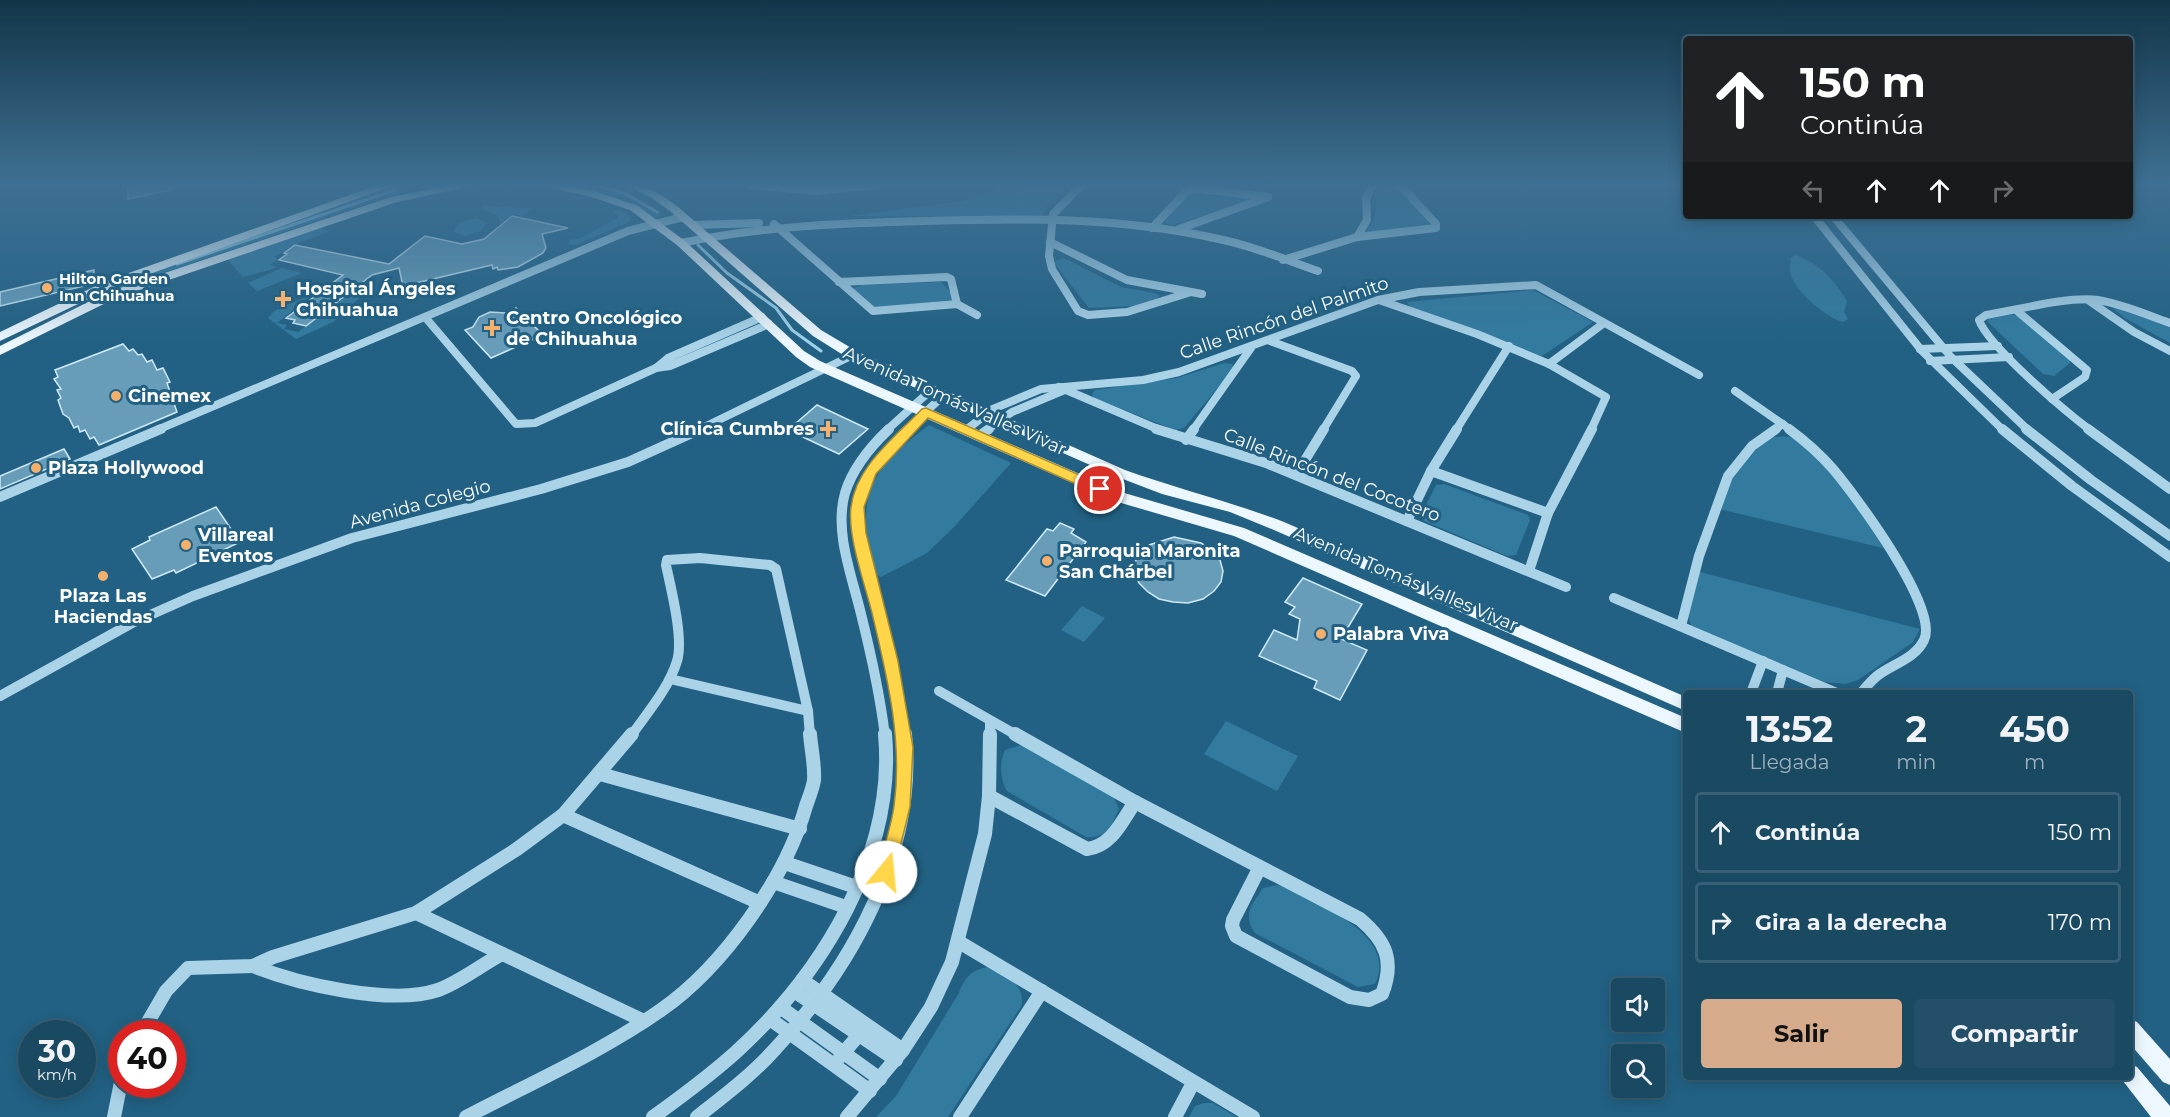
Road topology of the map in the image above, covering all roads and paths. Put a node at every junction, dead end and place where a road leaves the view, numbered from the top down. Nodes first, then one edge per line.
1 (243, 237) edge
2 (280, 237) edge
3 (614, 237) edge
4 (674, 237) edge
5 (707, 237) joint
6 (789, 237) edge
7 (1050, 237) edge
8 (1212, 237) edge
9 (1357, 237) edge
10 (1833, 237) edge
11 (1852, 237) edge
12 (1050, 242) junction
13 (681, 243) junction
14 (1838, 243) junction
15 (1858, 244) junction
16 (1283, 260) junction
17 (1318, 271) dead end
18 (839, 282) junction
19 (1188, 293) junction
20 (1202, 294) dead end
21 (1378, 300) junction
22 (2088, 300) junction
23 (957, 304) junction
24 (2016, 310) junction
25 (977, 315) dead end
26 (425, 317) junction
27 (766, 321) junction
28 (1604, 323) junction
29 (2170, 323) edge
30 (0, 337) edge
31 (1270, 341) junction
32 (1509, 346) junction
33 (1998, 346) junction
34 (1251, 348) junction
35 (1943, 348) junction
36 (1920, 349) junction
37 (0, 351) edge
38 (2170, 351) edge
39 (853, 355) junction
40 (2008, 357) junction
41 (1953, 360) junction
42 (1930, 361) junction
43 (1549, 364) junction
44 (826, 368) junction
45 (1699, 375) dead end
46 (1064, 387) junction
47 (931, 390) junction
48 (1735, 391) dead end
49 (944, 396) junction
50 (1015, 398) junction
51 (2052, 399) junction
52 (1024, 405) junction
53 (920, 410) junction
54 (991, 417) junction
55 (1783, 424) junction
56 (973, 433) junction
57 (1186, 440) junction
58 (1431, 471) junction
59 (1296, 475) junction
60 (2170, 489) edge
61 (0, 497) edge
62 (1548, 513) junction
63 (1407, 521) junction
64 (2170, 536) edge
65 (2170, 557) edge
66 (1529, 571) junction
67 (1566, 587) dead end
68 (1614, 598) dead end
69 (1681, 626) junction
70 (1763, 661) junction
71 (1783, 670) junction
72 (670, 679) junction
73 (1752, 690) edge
74 (1778, 690) edge
75 (1830, 690) edge
76 (1864, 690) edge
77 (939, 691) dead end
78 (0, 696) edge
79 (1683, 703) edge
80 (808, 711) junction
81 (990, 721) junction
82 (1683, 725) edge
83 (600, 774) junction
84 (989, 796) junction
85 (1135, 802) junction
86 (563, 814) junction
87 (800, 829) junction
88 (784, 863) junction
89 (1260, 867) junction
90 (773, 882) junction
91 (856, 887) junction
92 (760, 903) junction
93 (846, 907) junction
94 (416, 913) junction
95 (959, 942) junction
96 (502, 954) junction
97 (253, 966) junction
98 (798, 985) junction
99 (1042, 991) junction
100 (818, 999) junction
101 (780, 1007) junction
102 (770, 1019) junction
103 (149, 1020) edge
104 (644, 1021) junction
105 (801, 1022) junction
106 (863, 1030) junction
107 (2133, 1032) edge
108 (790, 1033) junction
109 (899, 1055) junction
110 (839, 1059) junction
111 (2170, 1074) edge
112 (2133, 1078) edge
113 (1193, 1083) junction
114 (875, 1085) junction
115 (118, 1098) edge
116 (114, 1117) edge
117 (466, 1117) edge
118 (654, 1117) edge
119 (697, 1117) edge
120 (847, 1117) edge
121 (960, 1117) edge
122 (1175, 1117) edge
123 (1252, 1117) edge
124 (2165, 1117) edge

1 - 30 main road
2 - 37 main road
3 - 26 street
4 - 13 main road, Avenida Tomás Valles Vivar
5 - 13 street
5 - 39 main road, Avenida Tomás Valles Vivar
6 - 18 street
7 - 12 street
8 - 16 street
9 - 16 street
10 - 14 street
11 - 15 street
12 - 19 street
12 - 19 street
13 - 27 main road, Avenida Tomás Valles Vivar
14 - 15 street
14 - 36 street
15 - 35 street
16 - 17 street
18 - 23 street
18 - 23 street
19 - 20 street
21 - 28 street, Calle Rincón del Palmito
21 - 31 street, Calle Rincón del Palmito
21 - 32 street
22 - 24 street
22 - 29 street
22 - 38 street
23 - 25 street
24 - 33 street
24 - 51 street
26 - 27 street
26 - 61 street
27 - 44 main road, Avenida Tomás Valles Vivar
28 - 43 street
28 - 45 street, Calle Rincón del Palmito
31 - 34 street, Calle Rincón del Palmito
31 - 59 street
32 - 43 street
32 - 58 street
33 - 35 street
33 - 40 street
34 - 46 street, Calle Rincón del Palmito
34 - 57 street
35 - 36 street
35 - 41 street
36 - 42 street
39 - 44 street, Avenida Colegio
39 - 47 main road, Avenida Tomás Valles Vivar
40 - 41 street
40 - 51 street
41 - 42 street
41 - 64 street
42 - 65 street
43 - 62 street
44 - 53 main road, Avenida Tomás Valles Vivar
44 - 78 street, Avenida Colegio
46 - 50 street, Calle Rincón del Palmito
46 - 52 street, Calle Rincón del Palmito
46 - 57 street, Calle Rincón del Cocotero
47 - 49 main road, Avenida Tomás Valles Vivar
47 - 53 street
48 - 55 street
49 - 53 street
49 - 54 main road, Avenida Tomás Valles Vivar
50 - 52 street
50 - 54 street, Calle Rincón del Palmito
51 - 60 street
52 - 54 street, Calle Rincón del Palmito
53 - 56 main road, Avenida Tomás Valles Vivar
53 - 91 street
53 - 100 street
54 - 56 street, Calle Rincón del Palmito
54 - 56 street
54 - 79 main road, Avenida Tomás Valles Vivar
55 - 69 street
55 - 76 street
56 - 82 main road, Avenida Tomás Valles Vivar
57 - 59 street, Calle Rincón del Cocotero
58 - 62 street
58 - 63 street
59 - 63 street, Calle Rincón del Cocotero
62 - 66 street
63 - 66 street, Calle Rincón del Cocotero
66 - 67 street, Calle Rincón del Cocotero
68 - 69 street
69 - 70 street
70 - 71 street
70 - 73 street
71 - 74 street
71 - 75 street
72 - 80 street
72 - 80 street
72 - 83 street
77 - 81 street
80 - 87 street
81 - 84 street
81 - 85 street
83 - 86 street
83 - 87 street
84 - 85 street
84 - 95 street
85 - 89 street
86 - 92 street
86 - 94 street
87 - 88 street
88 - 90 street
88 - 91 street
89 - 89 street
90 - 92 street
90 - 93 street
91 - 93 street
92 - 104 street
93 - 98 street
94 - 96 street
94 - 97 street
95 - 99 street
95 - 109 street
96 - 97 street
96 - 104 street
97 - 103 street
98 - 100 street
98 - 101 street
99 - 113 street
99 - 121 street
100 - 105 street
100 - 106 street
101 - 102 street
101 - 105 street
102 - 108 street
102 - 118 street
104 - 117 street
105 - 108 street
105 - 110 street
106 - 109 street
106 - 110 street
107 - 111 main road
108 - 110 street
108 - 119 street
109 - 114 street
110 - 114 street
112 - 124 main road
113 - 122 street
113 - 123 street
114 - 120 street
115 - 116 street

